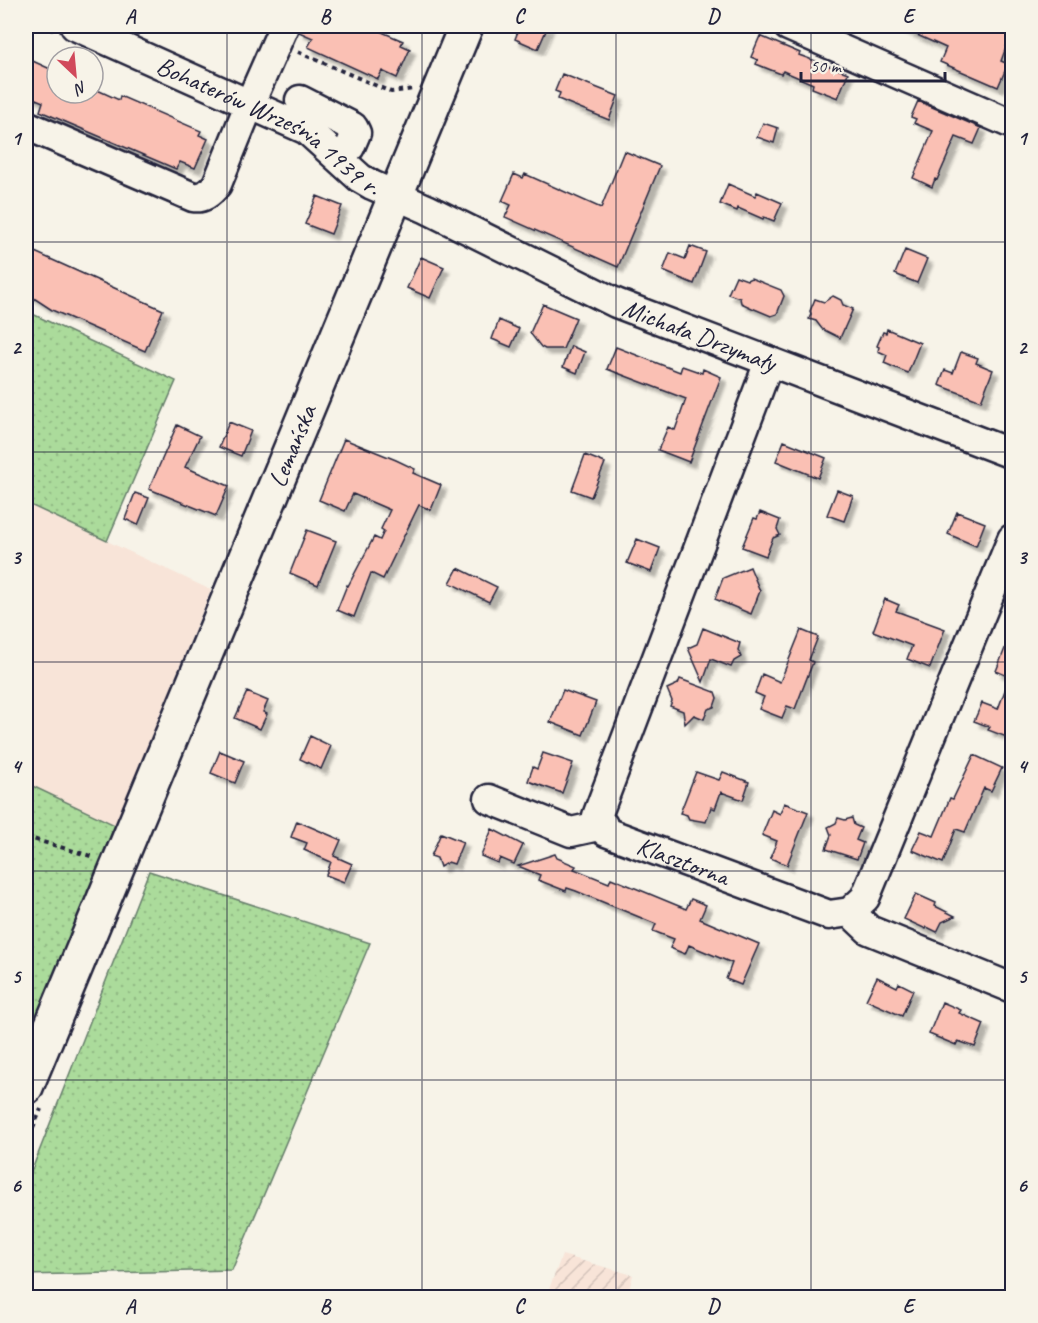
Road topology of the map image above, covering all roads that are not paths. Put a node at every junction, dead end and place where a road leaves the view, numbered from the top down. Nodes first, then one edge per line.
1 (75, 26) edge
2 (466, 26) edge
3 (788, 26) edge
4 (286, 37) edge
5 (300, 100) dead end
6 (250, 103) junction
7 (1012, 124) edge
8 (26, 125) edge
9 (339, 158) junction
10 (396, 196) junction
11 (769, 362) junction
12 (1012, 454) edge
13 (1012, 538) edge
14 (489, 799) dead end
15 (603, 825) junction
16 (850, 912) junction
17 (1012, 988) edge
18 (26, 1087) edge

1 - 6 street, Bohaterów Września 1939 r.
2 - 10 main road, Lemańska
3 - 7 street
4 - 6 street
5 - 9 street
6 - 8 street
6 - 9 street, Bohaterów Września 1939 r.
9 - 10 street, Bohaterów Września 1939 r.
10 - 11 street, Michała Drzymały
10 - 18 main road, Lemańska
11 - 12 street, Michała Drzymały
11 - 15 street
13 - 16 street
14 - 15 street
15 - 16 street, Klasztorna
16 - 17 street

